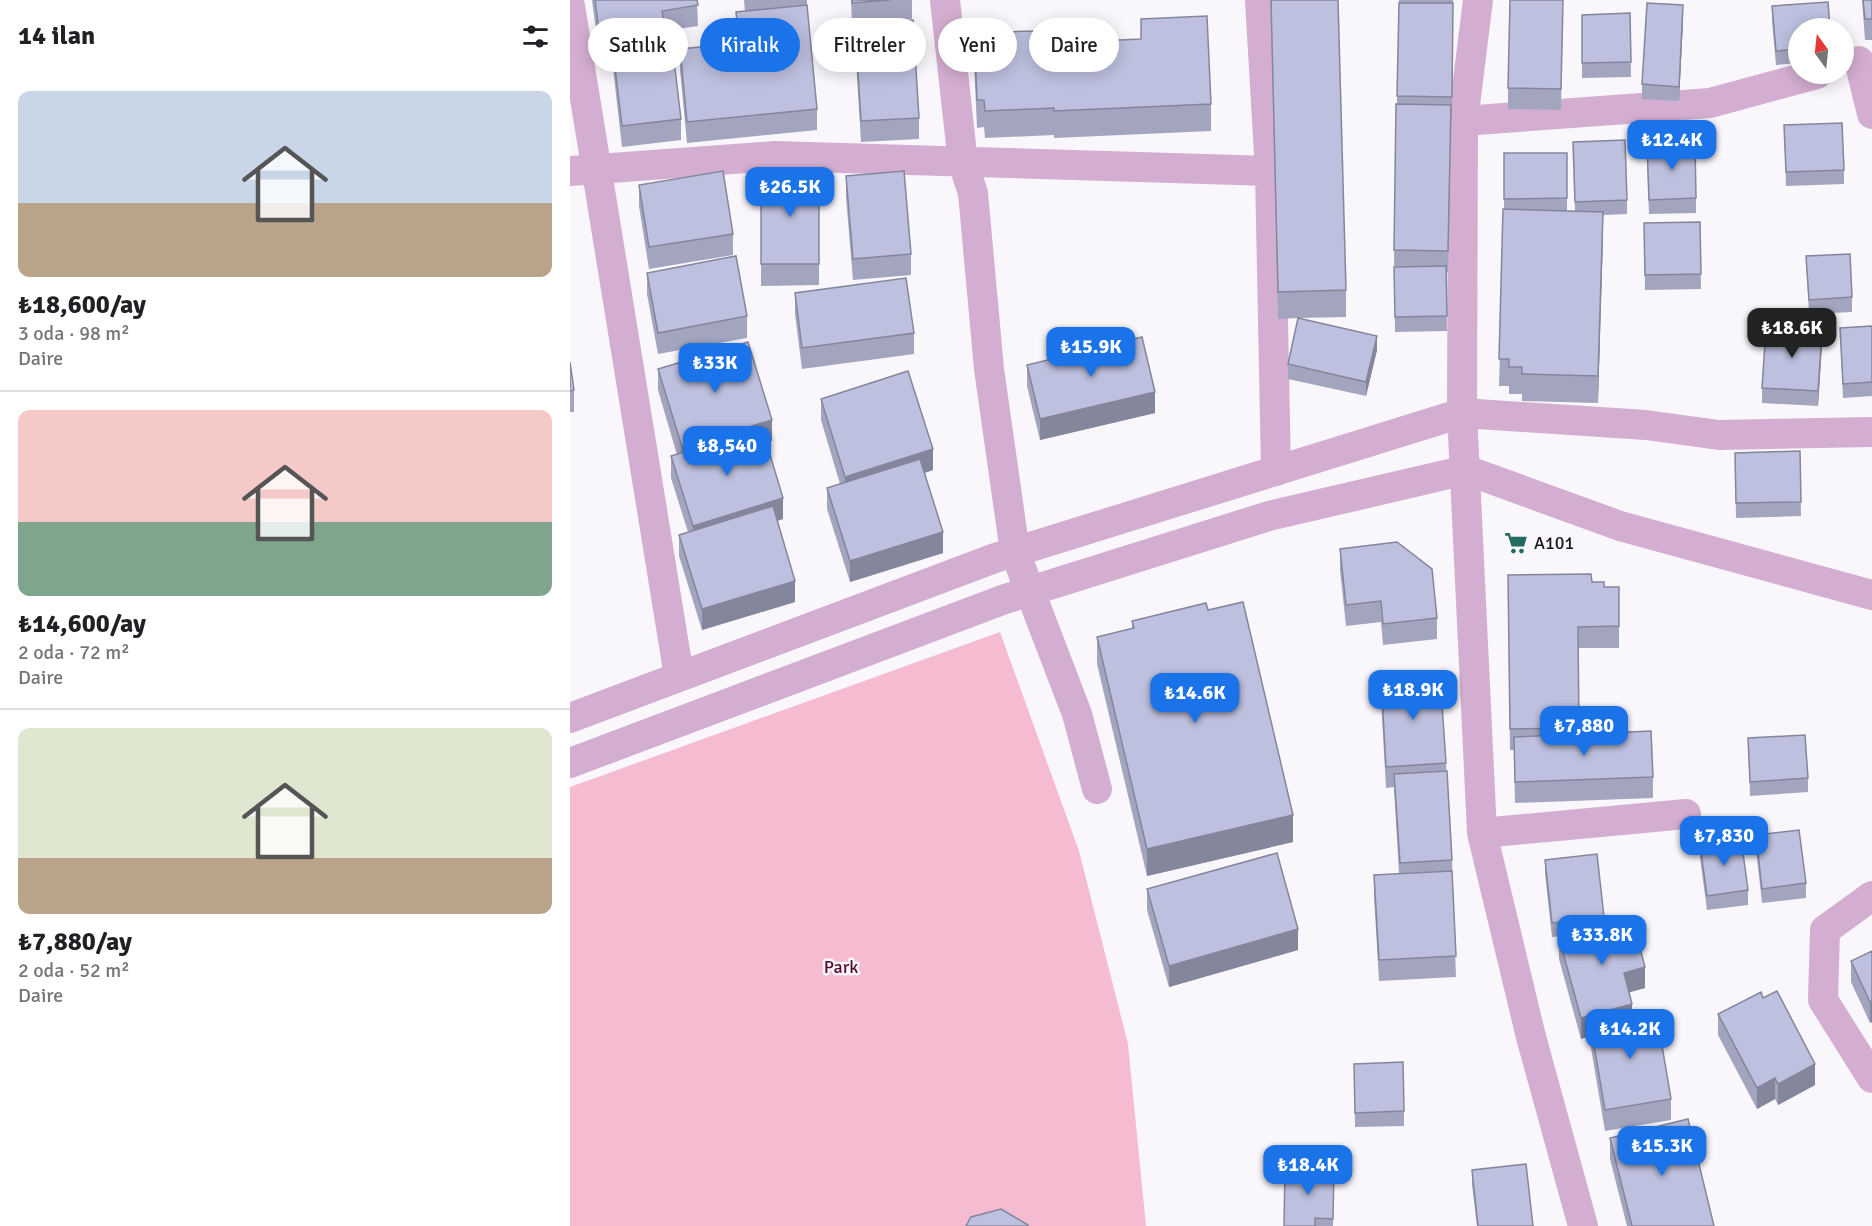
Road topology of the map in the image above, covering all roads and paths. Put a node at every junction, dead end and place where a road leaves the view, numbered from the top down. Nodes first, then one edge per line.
1 (945, 0) edge
2 (1260, 0) edge
3 (1478, 0) edge
4 (570, 6) edge
5 (1858, 62) edge
6 (1788, 82) edge
7 (1872, 114) edge
8 (1463, 121) junction
9 (963, 163) junction
10 (584, 171) edge
11 (1270, 171) junction
12 (1462, 413) junction
13 (1872, 432) edge
14 (1466, 470) junction
15 (1276, 471) junction
16 (1016, 552) junction
17 (1029, 591) junction
18 (1872, 595) edge
19 (679, 676) junction
20 (570, 718) edge
21 (570, 763) edge
22 (1097, 789) dead end
23 (1686, 814) dead end
24 (1482, 833) junction
25 (1872, 896) edge
26 (1872, 1078) edge
27 (1583, 1226) edge

1 - 9 street
2 - 11 street
3 - 8 street
4 - 10 street
5 - 7 street
6 - 8 street
8 - 12 street
9 - 10 street
9 - 11 street
9 - 16 street
10 - 19 street
11 - 15 street
12 - 13 street
12 - 14 street
12 - 15 street
14 - 17 street
14 - 18 street
14 - 24 street
15 - 16 street
16 - 17 street
16 - 19 street
17 - 21 street
17 - 22 street
19 - 20 street
23 - 24 street
24 - 27 street
25 - 26 street

